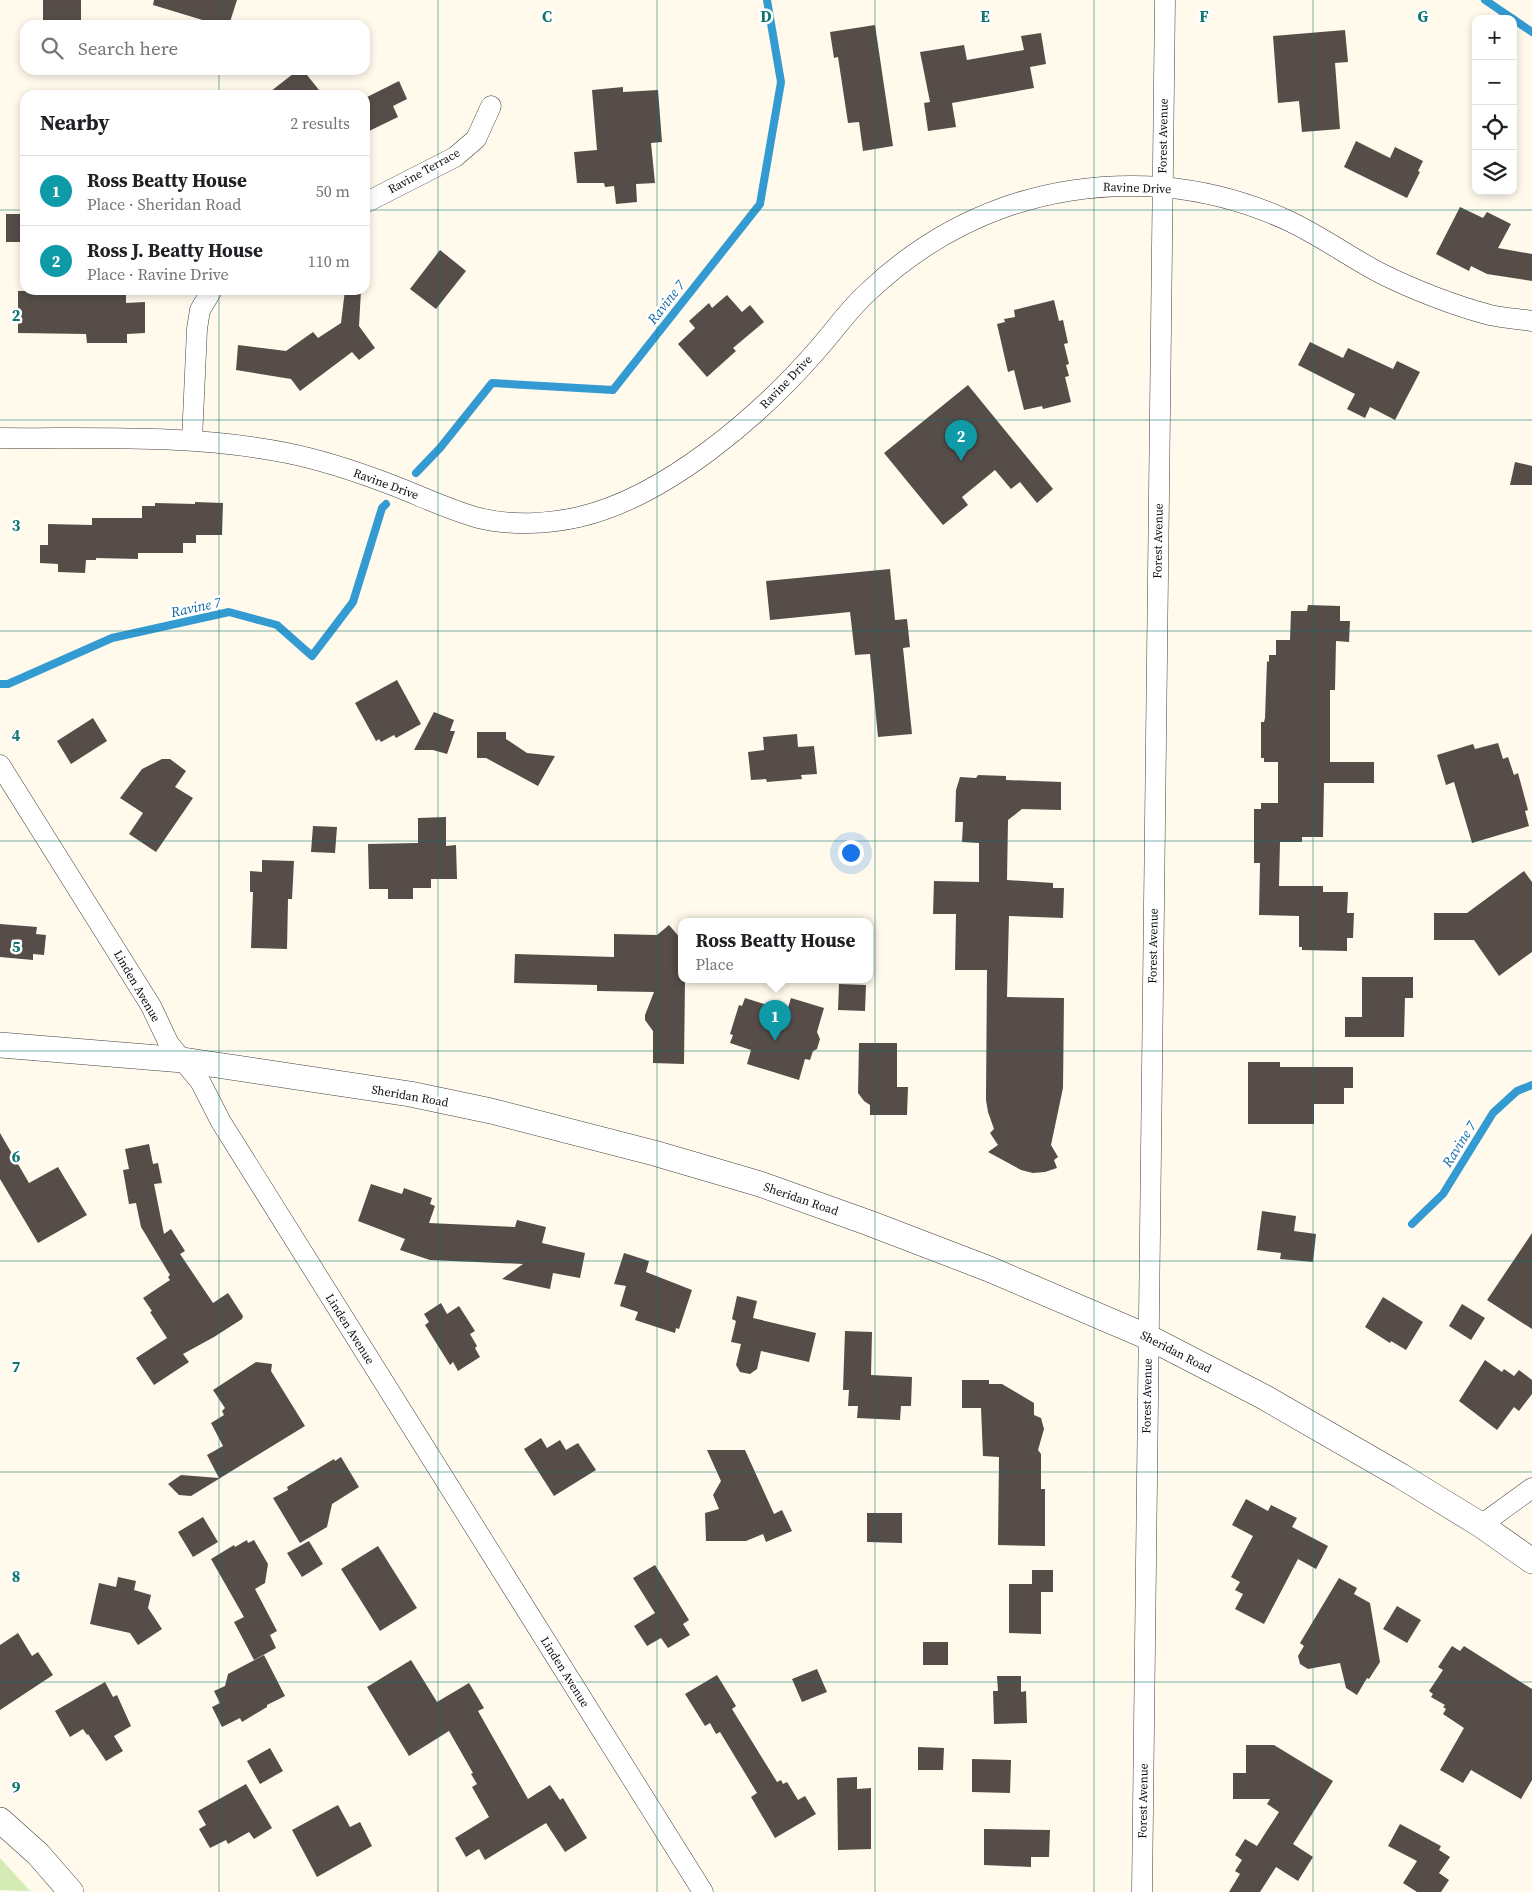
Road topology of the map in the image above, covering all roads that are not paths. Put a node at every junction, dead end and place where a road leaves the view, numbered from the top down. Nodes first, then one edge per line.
1 (1165, 0) edge
2 (491, 106) dead end
3 (1162, 187) junction
4 (370, 200) edge
5 (209, 295) edge
6 (1532, 321) edge
7 (0, 438) edge
8 (192, 440) junction
9 (0, 765) edge
10 (0, 1045) edge
11 (183, 1060) junction
12 (1148, 1337) junction
13 (1532, 1488) edge
14 (1481, 1526) junction
15 (1532, 1562) edge
16 (0, 1820) edge
17 (71, 1892) edge
18 (703, 1892) edge
19 (1142, 1892) edge

1 - 3 street, Forest Avenue
2 - 4 street, Ravine Terrace
3 - 6 street, Ravine Drive
3 - 8 street, Ravine Drive
3 - 12 street, Forest Avenue
5 - 8 street
7 - 8 street, Ravine Drive
9 - 11 street, Linden Avenue
10 - 11 street, Sheridan Road
11 - 12 street, Sheridan Road
11 - 18 street, Linden Avenue
12 - 14 street, Sheridan Road
12 - 19 street, Forest Avenue
13 - 14 street
14 - 15 street, Sheridan Road
16 - 17 street

